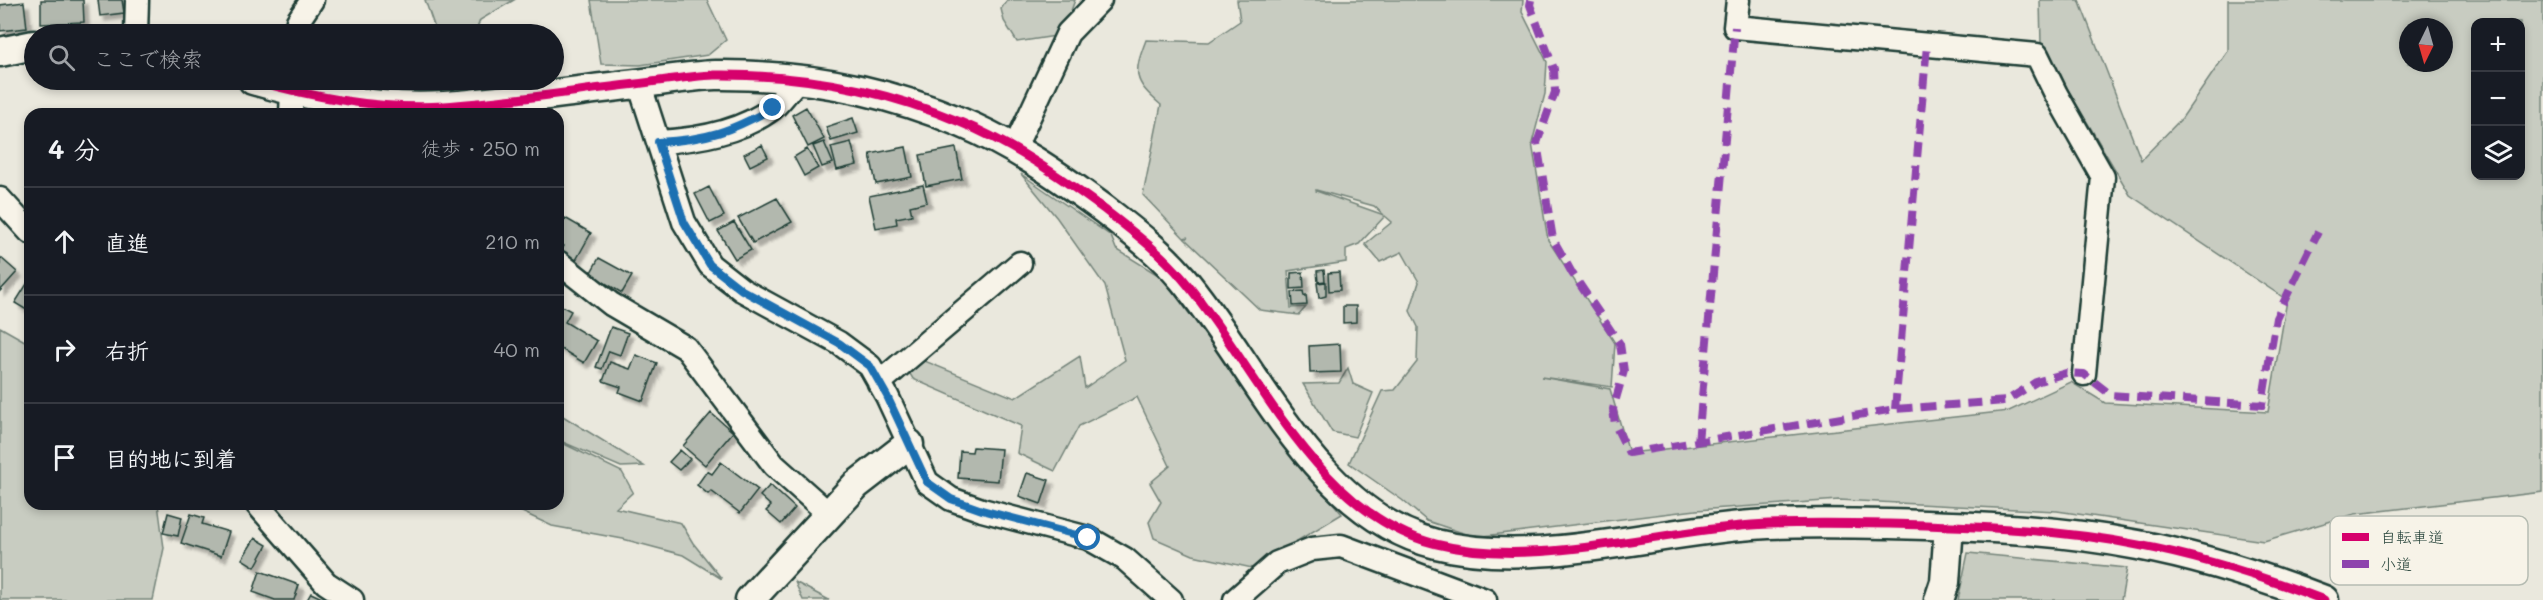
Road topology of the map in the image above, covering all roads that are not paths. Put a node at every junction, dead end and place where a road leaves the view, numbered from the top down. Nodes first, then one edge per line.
1 (136, 0) edge
2 (312, 0) edge
3 (1100, 0) edge
4 (1738, 0) edge
5 (136, 24) edge
6 (297, 24) edge
7 (24, 47) edge
8 (0, 52) edge
9 (798, 80) junction
10 (639, 83) junction
11 (289, 93) edge
12 (554, 104) edge
13 (658, 142) junction
14 (1015, 147) junction
15 (0, 199) edge
16 (24, 225) edge
17 (1020, 263) dead end
18 (564, 267) edge
19 (2084, 374) dead end
20 (879, 383) junction
21 (909, 444) junction
22 (262, 510) edge
23 (829, 514) junction
24 (1949, 526) junction
25 (352, 600) edge
26 (750, 600) edge
27 (1172, 600) edge
28 (1235, 600) edge
29 (1485, 600) edge
30 (1939, 600) edge
31 (2324, 600) edge

1 - 5 street
2 - 6 street
3 - 14 street
4 - 19 street
7 - 8 street
9 - 10 street
9 - 13 street
9 - 14 street
10 - 12 street
10 - 13 street
11 - 12 street
13 - 20 street
14 - 24 street
15 - 16 street
17 - 20 street
18 - 23 street
20 - 21 street
21 - 23 street
21 - 27 street
22 - 25 street
23 - 26 street
24 - 30 street
24 - 31 street
28 - 29 street

